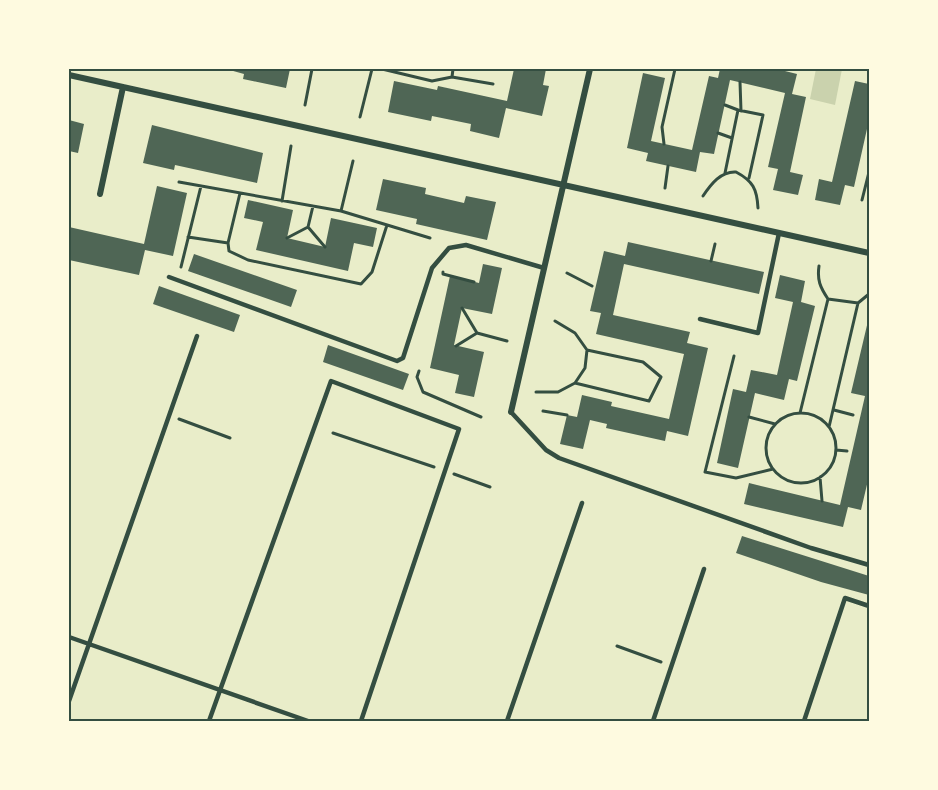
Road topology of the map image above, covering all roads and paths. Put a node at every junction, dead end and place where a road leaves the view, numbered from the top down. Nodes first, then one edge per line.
1 (82, 69) edge
2 (312, 69) edge
3 (372, 69) edge
4 (382, 69) edge
5 (453, 69) edge
6 (590, 69) edge
7 (675, 69) edge
8 (69, 75) edge
9 (452, 77) junction
10 (80, 78) junction
11 (740, 82) dead end
12 (493, 84) dead end
13 (123, 87) junction
14 (305, 105) dead end
15 (724, 105) dead end
16 (740, 110) junction
17 (360, 117) dead end
18 (718, 134) dead end
19 (732, 138) junction
20 (664, 144) dead end
21 (291, 146) dead end
22 (353, 161) dead end
23 (669, 166) dead end
24 (869, 172) edge
25 (725, 173) junction
26 (749, 178) junction
27 (179, 182) dead end
28 (201, 186) junction
29 (564, 186) junction
30 (665, 188) dead end
31 (240, 193) junction
32 (100, 194) dead end
33 (703, 196) dead end
34 (862, 200) dead end
35 (282, 201) junction
36 (313, 206) junction
37 (758, 208) dead end
38 (341, 211) junction
39 (387, 225) junction
40 (308, 227) junction
41 (779, 233) junction
42 (188, 237) junction
43 (286, 238) dead end
44 (430, 238) dead end
45 (228, 243) junction
46 (715, 244) dead end
47 (325, 247) dead end
48 (869, 253) edge
49 (711, 261) dead end
50 (446, 264) dead end
51 (819, 266) dead end
52 (181, 267) dead end
53 (544, 268) junction
54 (567, 273) dead end
55 (169, 277) dead end
56 (474, 282) dead end
57 (592, 286) dead end
58 (869, 294) edge
59 (828, 299) junction
60 (858, 303) junction
61 (462, 308) dead end
62 (700, 319) dead end
63 (555, 321) dead end
64 (477, 333) junction
65 (197, 336) dead end
66 (507, 341) dead end
67 (456, 346) dead end
68 (587, 350) junction
69 (734, 356) dead end
70 (419, 371) dead end
71 (575, 382) junction
72 (536, 392) dead end
73 (834, 410) junction
74 (543, 411) dead end
75 (511, 412) joint
76 (800, 413) junction
77 (567, 415) dead end
78 (854, 415) dead end
79 (169, 416) junction
80 (481, 417) dead end
81 (749, 417) dead end
82 (775, 424) junction
83 (829, 427) junction
84 (333, 433) dead end
85 (230, 438) dead end
86 (836, 450) junction
87 (847, 451) dead end
88 (773, 469) junction
89 (447, 472) junction
90 (820, 477) junction
91 (490, 487) dead end
92 (822, 501) dead end
93 (582, 503) dead end
94 (869, 565) edge
95 (704, 569) dead end
96 (869, 606) edge
97 (69, 637) edge
98 (89, 644) junction
99 (617, 646) dead end
100 (671, 666) junction
101 (220, 690) junction
102 (69, 701) edge
103 (209, 721) edge
104 (308, 721) edge
105 (361, 721) edge
106 (507, 721) edge
107 (653, 721) edge
108 (804, 721) edge

1 - 10 street
2 - 14 path
3 - 17 path
4 - 9 path
5 - 9 path
6 - 29 street
7 - 20 path
8 - 10 street
9 - 12 path
10 - 13 street
11 - 16 path
13 - 29 street
13 - 32 street
15 - 16 path
16 - 19 path
16 - 26 path
18 - 19 path
19 - 25 path
21 - 35 path
22 - 38 path
23 - 30 path
24 - 34 path
25 - 26 path
25 - 33 path
26 - 37 path
27 - 28 path
28 - 31 path
28 - 42 path
29 - 41 street
29 - 53 street
31 - 35 path
31 - 45 path
35 - 36 path
36 - 38 path
36 - 40 path
38 - 39 path
39 - 44 path
39 - 45 path
40 - 43 path
40 - 47 path
41 - 48 street
41 - 62 lane
42 - 45 path
42 - 52 path
46 - 49 path
50 - 56 path
51 - 59 path
53 - 55 lane
53 - 75 street
54 - 57 path
58 - 60 path
59 - 60 path
59 - 76 path
60 - 73 path
61 - 64 path
63 - 68 path
64 - 66 path
64 - 67 path
65 - 79 lane
68 - 71 path
68 - 71 path
69 - 88 path
70 - 80 path
71 - 72 path
73 - 78 path
73 - 83 path
74 - 77 path
75 - 94 lane
76 - 82 path
76 - 83 path
79 - 85 path
79 - 98 lane
81 - 82 path
82 - 88 path
83 - 86 path
84 - 89 path
86 - 87 path
86 - 90 path
88 - 90 path
89 - 91 path
89 - 101 lane
89 - 105 lane
90 - 92 path
93 - 106 lane
95 - 100 lane
96 - 108 lane
97 - 98 lane
98 - 101 lane
98 - 102 lane
99 - 100 path
100 - 107 lane
101 - 103 lane
101 - 104 lane

